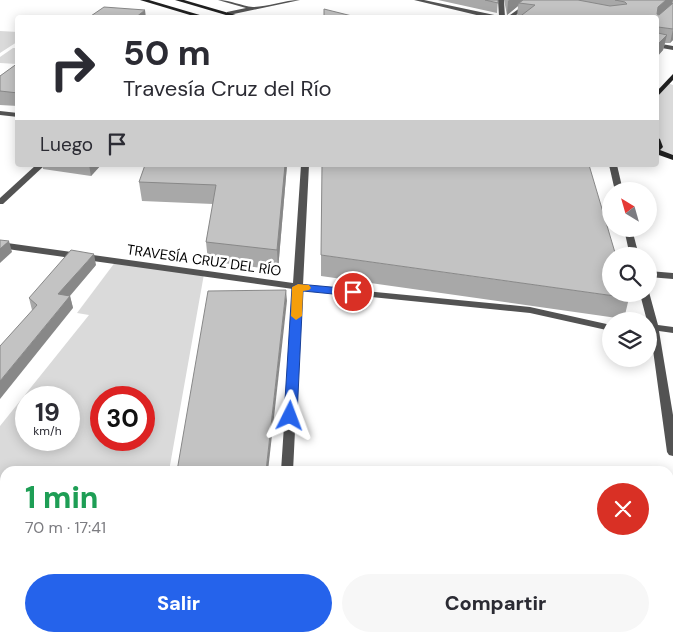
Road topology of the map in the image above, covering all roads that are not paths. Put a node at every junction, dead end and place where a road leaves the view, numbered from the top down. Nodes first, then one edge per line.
1 (143, 0) edge
2 (178, 0) edge
3 (221, 0) edge
4 (298, 0) edge
5 (417, 0) edge
6 (501, 0) edge
7 (533, 1) edge
8 (542, 4) edge
9 (255, 8) junction
10 (229, 13) junction
11 (196, 15) edge
12 (235, 15) edge
13 (487, 15) edge
14 (501, 15) edge
15 (512, 15) edge
16 (659, 46) edge
17 (673, 48) edge
18 (673, 76) edge
19 (670, 84) edge
20 (659, 93) edge
21 (0, 113) edge
22 (15, 115) edge
23 (659, 152) edge
24 (673, 158) edge
25 (40, 167) edge
26 (305, 167) edge
27 (613, 167) edge
28 (617, 182) edge
29 (0, 202) edge
30 (0, 245) edge
31 (657, 275) edge
32 (673, 276) edge
33 (298, 287) junction
34 (602, 326) edge
35 (673, 330) edge
36 (657, 332) edge
37 (657, 361) edge
38 (673, 452) edge
39 (287, 466) edge

1 - 11 street
2 - 10 street
3 - 9 street
4 - 9 street
5 - 13 street
6 - 14 street
7 - 8 street
7 - 15 street
9 - 10 street
10 - 12 street
16 - 17 street
18 - 19 street
19 - 20 street
21 - 22 street
23 - 24 street
25 - 29 street
26 - 33 street
27 - 28 street
30 - 33 street, TRAVESÍA CRUZ DEL RÍO
31 - 32 street
33 - 34 street, TRAVESÍA CRUZ DEL RÍO
33 - 39 street
35 - 36 street
37 - 38 street

